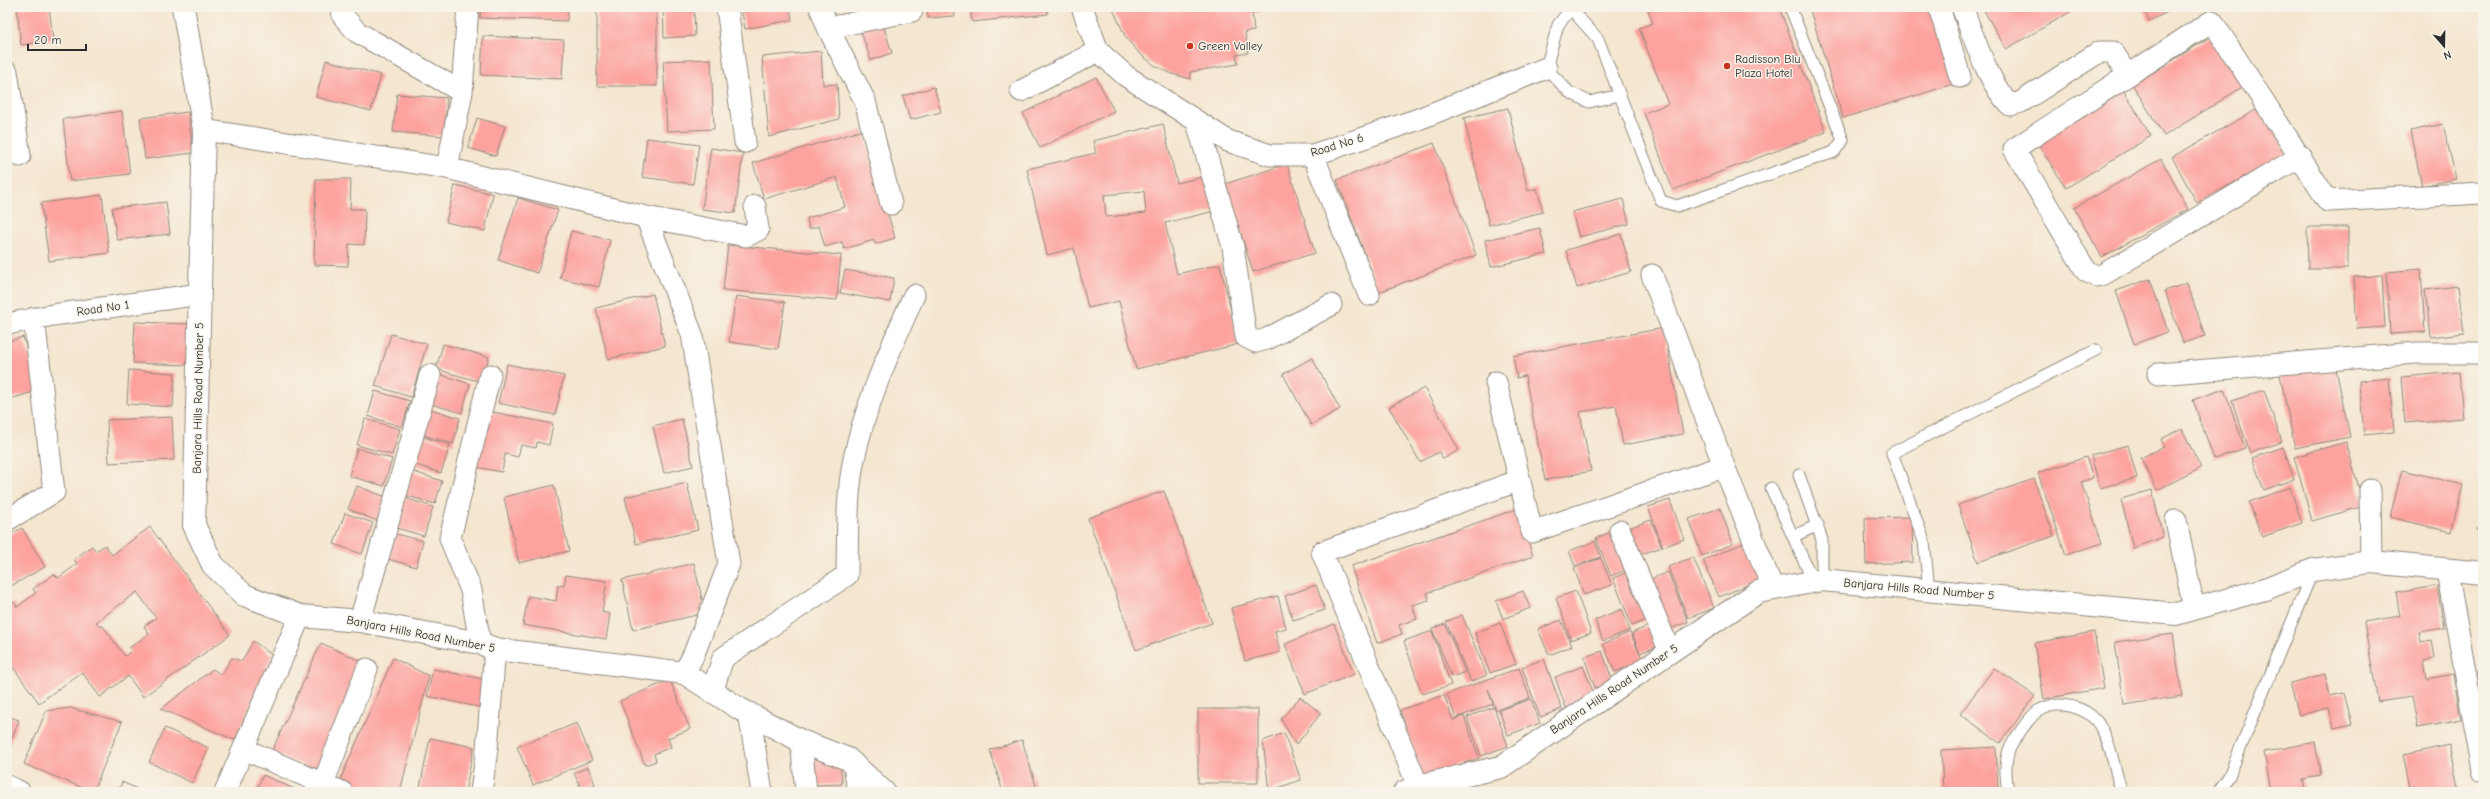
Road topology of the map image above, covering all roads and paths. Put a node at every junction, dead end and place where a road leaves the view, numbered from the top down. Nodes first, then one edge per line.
1 (183, 7) edge
2 (342, 7) edge
3 (468, 7) edge
4 (727, 7) edge
5 (820, 7) edge
6 (1082, 7) edge
7 (1790, 7) edge
8 (1939, 7) edge
9 (1962, 7) edge
10 (1571, 8) edge
11 (912, 11) dead end
12 (828, 28) junction
13 (1098, 51) junction
14 (1546, 68) junction
15 (7, 72) edge
16 (2128, 75) junction
17 (1960, 77) dead end
18 (1021, 91) dead end
19 (462, 92) junction
20 (1620, 95) junction
21 (1197, 122) junction
22 (204, 130) junction
23 (745, 142) dead end
24 (1313, 155) junction
25 (20, 156) dead end
26 (2301, 156) junction
27 (447, 168) junction
28 (2483, 193) edge
29 (891, 204) dead end
30 (755, 206) dead end
31 (646, 217) junction
32 (1652, 275) dead end
33 (200, 294) junction
34 (914, 295) dead end
35 (1369, 295) dead end
36 (1331, 305) dead end
37 (34, 318) junction
38 (7, 324) edge
39 (2096, 350) dead end
40 (2483, 353) edge
41 (2158, 374) dead end
42 (430, 375) dead end
43 (490, 375) dead end
44 (1496, 382) dead end
45 (1724, 466) junction
46 (1799, 474) dead end
47 (1520, 480) junction
48 (1771, 488) dead end
49 (2370, 490) dead end
50 (7, 520) edge
51 (2176, 520) dead end
52 (1818, 526) junction
53 (1620, 531) dead end
54 (1794, 536) junction
55 (2371, 562) junction
56 (2313, 570) junction
57 (2447, 571) junction
58 (2483, 573) edge
59 (1817, 580) junction
60 (1772, 589) junction
61 (1929, 590) junction
62 (2194, 609) junction
63 (300, 616) junction
64 (360, 621) junction
65 (488, 646) junction
66 (1670, 652) junction
67 (367, 669) dead end
68 (684, 673) junction
69 (712, 692) junction
70 (744, 711) junction
71 (801, 741) junction
72 (244, 749) junction
73 (854, 765) junction
74 (2483, 771) edge
75 (323, 784) junction
76 (1455, 785) edge
77 (7, 786) edge
78 (1411, 789) edge
79 (20, 792) edge
80 (226, 792) edge
81 (342, 792) edge
82 (481, 792) edge
83 (762, 792) edge
84 (806, 792) edge
85 (858, 792) edge
86 (884, 792) edge
87 (2008, 792) edge
88 (2122, 792) edge
89 (2218, 792) edge

1 - 22 street, Banjara Hills Road Number 5
2 - 19 street
3 - 19 street
4 - 23 street
5 - 12 street
6 - 13 street, Road No 6
7 - 20 lane
8 - 17 street
9 - 16 street
10 - 14 lane
10 - 20 lane
11 - 12 street
12 - 29 street
13 - 18 street
13 - 21 street, Road No 6
14 - 20 lane
14 - 24 street, Road No 6
15 - 25 street
16 - 26 street
16 - 26 street
19 - 27 street
21 - 24 street, Road No 6
21 - 36 street
22 - 27 street
22 - 33 street, Banjara Hills Road Number 5
24 - 35 street
26 - 28 street
27 - 31 street
30 - 31 street
31 - 68 street
32 - 45 street
33 - 37 street, Road No 1
33 - 63 street, Banjara Hills Road Number 5
34 - 69 street
37 - 38 street, Road No 1
37 - 50 street
39 - 61 lane
40 - 41 street
42 - 64 street
43 - 65 street
44 - 47 street
45 - 47 street
45 - 60 street
46 - 52 lane
47 - 78 street
48 - 54 lane
49 - 55 street
51 - 62 street
52 - 54 lane
52 - 59 lane
53 - 66 street
54 - 59 lane
55 - 56 street, Banjara Hills Road Number 5
55 - 57 street, Banjara Hills Road Number 5
56 - 62 street, Banjara Hills Road Number 5
56 - 89 lane
57 - 58 street, Banjara Hills Road Number 5
57 - 74 street
59 - 60 street, Banjara Hills Road Number 5
59 - 61 street, Banjara Hills Road Number 5
60 - 66 street, Banjara Hills Road Number 5
61 - 62 street, Banjara Hills Road Number 5
63 - 64 street, Banjara Hills Road Number 5
63 - 72 street
64 - 65 street, Banjara Hills Road Number 5
65 - 68 street, Banjara Hills Road Number 5
65 - 82 street
66 - 76 street, Banjara Hills Road Number 5
67 - 75 street
68 - 69 street, Banjara Hills Road Number 5
69 - 70 street, Banjara Hills Road Number 5
70 - 71 street, Banjara Hills Road Number 5
70 - 83 street
71 - 73 street, Banjara Hills Road Number 5
71 - 84 street
72 - 75 street
72 - 80 street
73 - 85 street
73 - 86 street, Banjara Hills Road Number 5
75 - 81 street
76 - 78 street, Banjara Hills Road Number 5
77 - 79 street
87 - 88 lane

